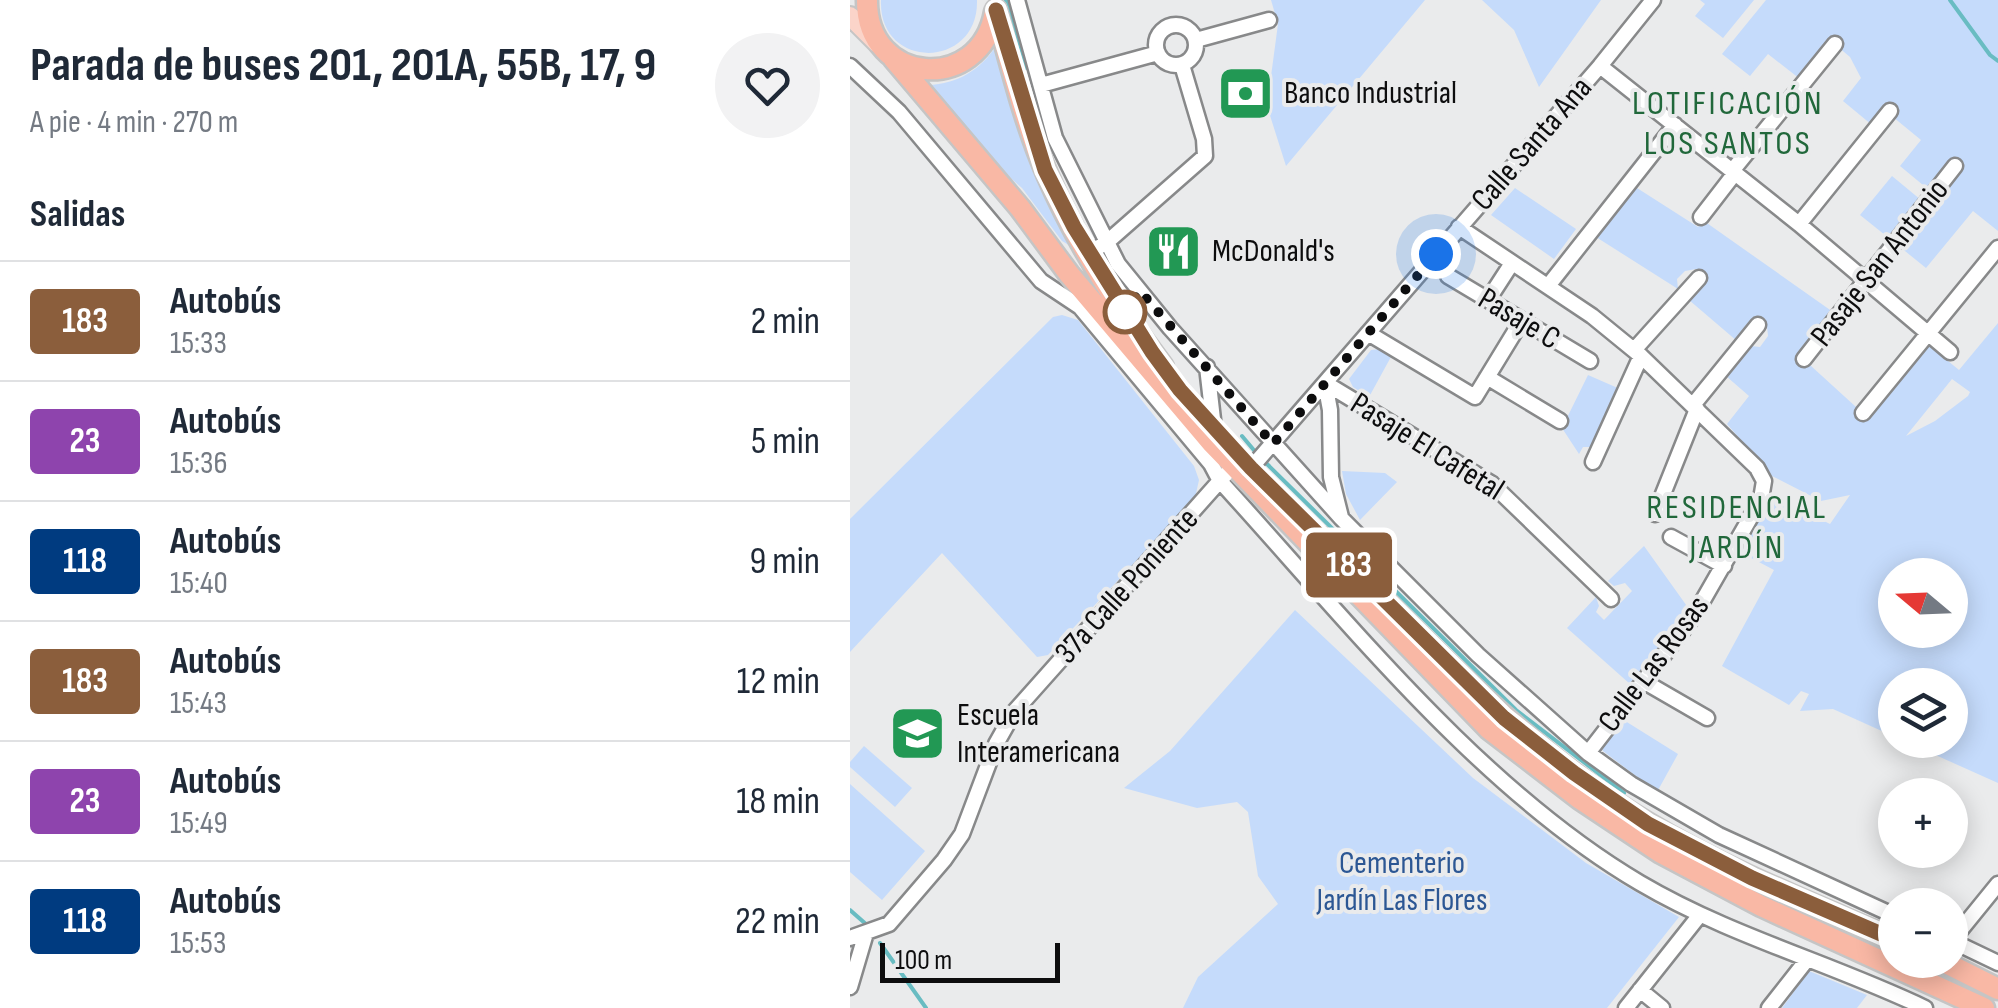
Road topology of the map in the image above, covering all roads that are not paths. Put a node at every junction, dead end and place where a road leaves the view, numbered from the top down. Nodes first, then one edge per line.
1 (866, 0) edge
2 (1017, 0) edge
3 (1653, 0) edge
4 (996, 5) edge
5 (850, 16) edge
6 (1269, 20) dead end
7 (1196, 40) junction
8 (1834, 44) dead end
9 (889, 54) junction
10 (1158, 54) junction
11 (1182, 65) junction
12 (850, 66) edge
13 (1600, 66) junction
14 (1016, 78) junction
15 (1039, 79) junction
16 (1047, 110) junction
17 (1890, 112) dead end
18 (1027, 117) junction
19 (1674, 125) junction
20 (1955, 166) dead end
21 (985, 168) junction
22 (1734, 172) junction
23 (1701, 218) dead end
24 (1798, 224) junction
25 (1459, 228) junction
26 (1097, 248) junction
27 (1998, 248) edge
28 (1512, 263) junction
29 (1448, 276) dead end
30 (1699, 278) dead end
31 (1865, 282) junction
32 (1548, 286) junction
33 (1488, 300) junction
34 (1522, 320) junction
35 (1758, 325) dead end
36 (1368, 333) junction
37 (1930, 334) junction
38 (1950, 352) dead end
39 (1638, 353) junction
40 (1804, 359) dead end
41 (1590, 361) dead end
42 (1207, 367) junction
43 (1487, 377) junction
44 (1326, 383) junction
45 (1695, 407) junction
46 (1863, 413) dead end
47 (1560, 421) dead end
48 (1214, 428) junction
49 (1273, 444) junction
50 (1593, 462) dead end
51 (1234, 471) junction
52 (1655, 514) dead end
53 (1341, 518) junction
54 (1671, 536) dead end
55 (1724, 566) junction
56 (1611, 599) dead end
57 (1643, 681) junction
58 (1707, 718) dead end
59 (1588, 754) junction
60 (1762, 857) junction
61 (1752, 878) junction
62 (1998, 884) edge
63 (1878, 908) edge
64 (1699, 916) junction
65 (1968, 920) edge
66 (866, 933) junction
67 (1878, 933) edge
68 (850, 938) edge
69 (1968, 949) edge
70 (1806, 960) junction
71 (1998, 964) edge
72 (1968, 974) edge
73 (850, 987) edge
74 (1998, 989) edge
75 (1640, 990) junction
76 (1626, 1008) edge
77 (1662, 1008) edge
78 (1769, 1008) edge
79 (1925, 1008) edge
80 (1984, 1008) edge

1 - 9 highway
2 - 15 street
3 - 13 street, Calle Santa Ana
4 - 9 highway
4 - 14 highway
5 - 9 main road
6 - 7 street
7 - 10 street
7 - 11 street
8 - 22 street
9 - 21 highway
10 - 11 street
10 - 15 street
11 - 26 street
12 - 51 street
13 - 19 street
13 - 25 street, Calle Santa Ana
14 - 15 street
14 - 18 highway
15 - 16 street
16 - 18 street
16 - 26 street
17 - 24 street
18 - 26 highway
19 - 22 street
19 - 32 street
20 - 31 street, Pasaje San Antonio
21 - 26 highway
21 - 51 highway
22 - 23 street
22 - 24 street
24 - 31 street
25 - 28 street
25 - 36 street, Calle Santa Ana
26 - 42 street
26 - 48 highway
27 - 37 street
28 - 32 street
28 - 33 street
29 - 33 street, Pasaje C
30 - 39 street
31 - 37 street
31 - 40 street, Pasaje San Antonio
32 - 39 street
33 - 34 street, Pasaje C
34 - 41 street, Pasaje C
34 - 43 street
35 - 45 street
36 - 43 street
36 - 44 street, Calle Santa Ana
37 - 38 street
37 - 46 street
39 - 45 street
39 - 50 street
42 - 48 street
42 - 49 street
43 - 47 street
44 - 49 street, Calle Santa Ana
44 - 53 street
44 - 56 street, Pasaje El Cafetal
45 - 52 street
45 - 55 street, Calle Las Rosas
48 - 51 highway
49 - 51 street, Calle Santa Ana
49 - 53 street
51 - 61 highway
51 - 64 street
51 - 66 street, 37a Calle Poniente
51 - 80 highway
53 - 59 street
54 - 55 street
55 - 57 street, Calle Las Rosas
57 - 58 street
57 - 59 street, Calle Las Rosas
59 - 60 street
60 - 61 street
60 - 63 street
61 - 67 highway
62 - 65 street
64 - 70 street
64 - 75 street
66 - 68 street, 37a Calle Poniente
66 - 73 street
69 - 71 street
70 - 78 street
70 - 79 street
72 - 74 highway
75 - 76 street
75 - 77 street

